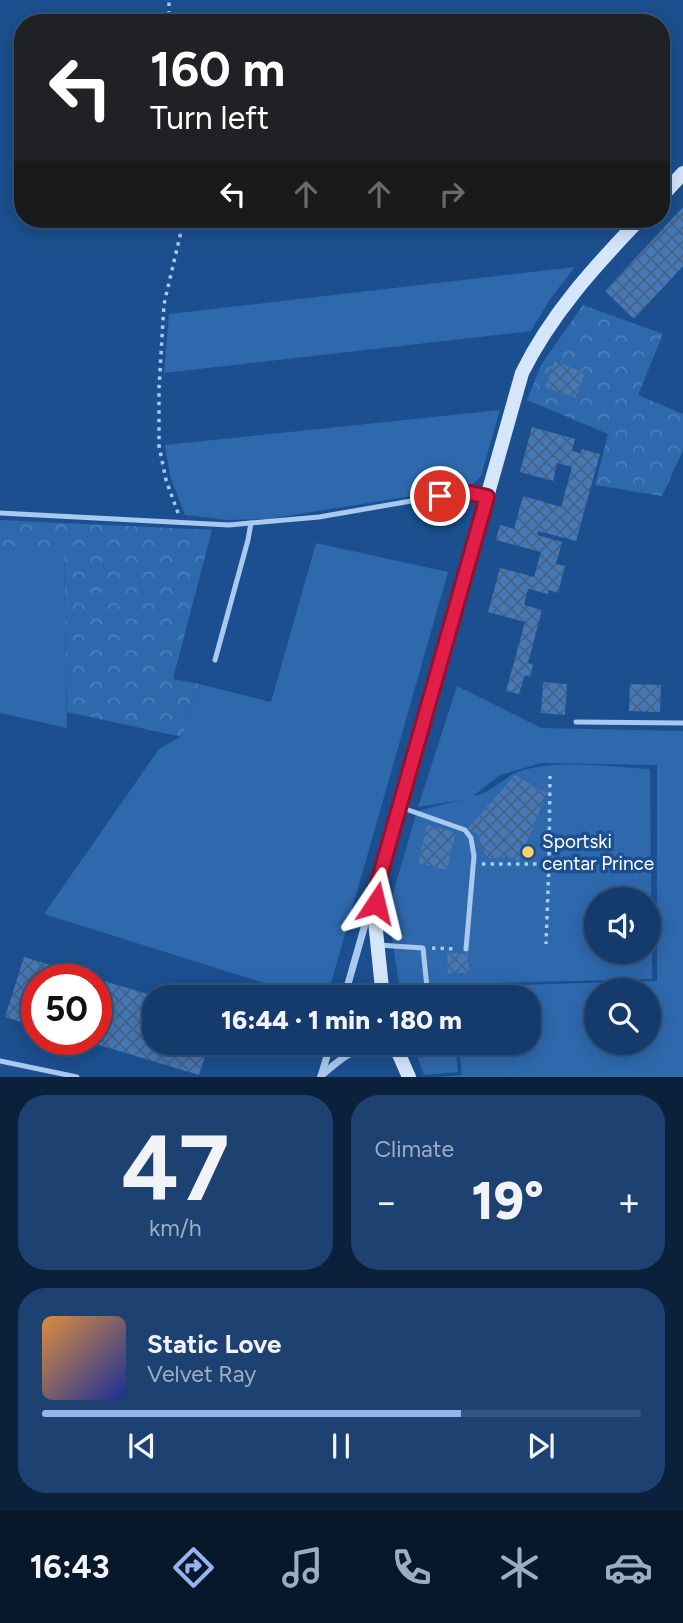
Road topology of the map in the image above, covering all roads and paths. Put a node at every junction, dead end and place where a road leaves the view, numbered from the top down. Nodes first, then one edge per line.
1 (683, 173) edge
2 (670, 187) edge
3 (182, 228) edge
4 (632, 228) edge
5 (487, 497) junction
6 (0, 513) edge
7 (251, 523) junction
8 (181, 524) junction
9 (215, 660) dead end
10 (576, 722) dead end
11 (683, 723) edge
12 (550, 776) dead end
13 (400, 807) junction
14 (494, 864) dead end
15 (549, 864) junction
16 (377, 886) junction
17 (546, 944) dead end
18 (376, 945) junction
19 (423, 948) junction
20 (466, 949) joint
21 (348, 985) edge
22 (381, 985) edge
23 (427, 985) edge
24 (327, 1055) edge
25 (345, 1055) edge
26 (399, 1055) edge
27 (0, 1061) edge
28 (77, 1077) edge
29 (321, 1077) edge
30 (409, 1077) edge

1 - 2 main road
3 - 8 path
4 - 5 main road
5 - 7 lane
5 - 13 main road
6 - 8 lane
7 - 8 lane
7 - 9 lane
10 - 11 lane
12 - 15 path
13 - 16 main road
13 - 20 lane
14 - 15 path
15 - 17 path
16 - 18 main road
16 - 21 street
18 - 19 lane
18 - 22 main road
19 - 20 path
19 - 23 lane
24 - 29 street
25 - 29 street
26 - 30 main road
27 - 28 lane

